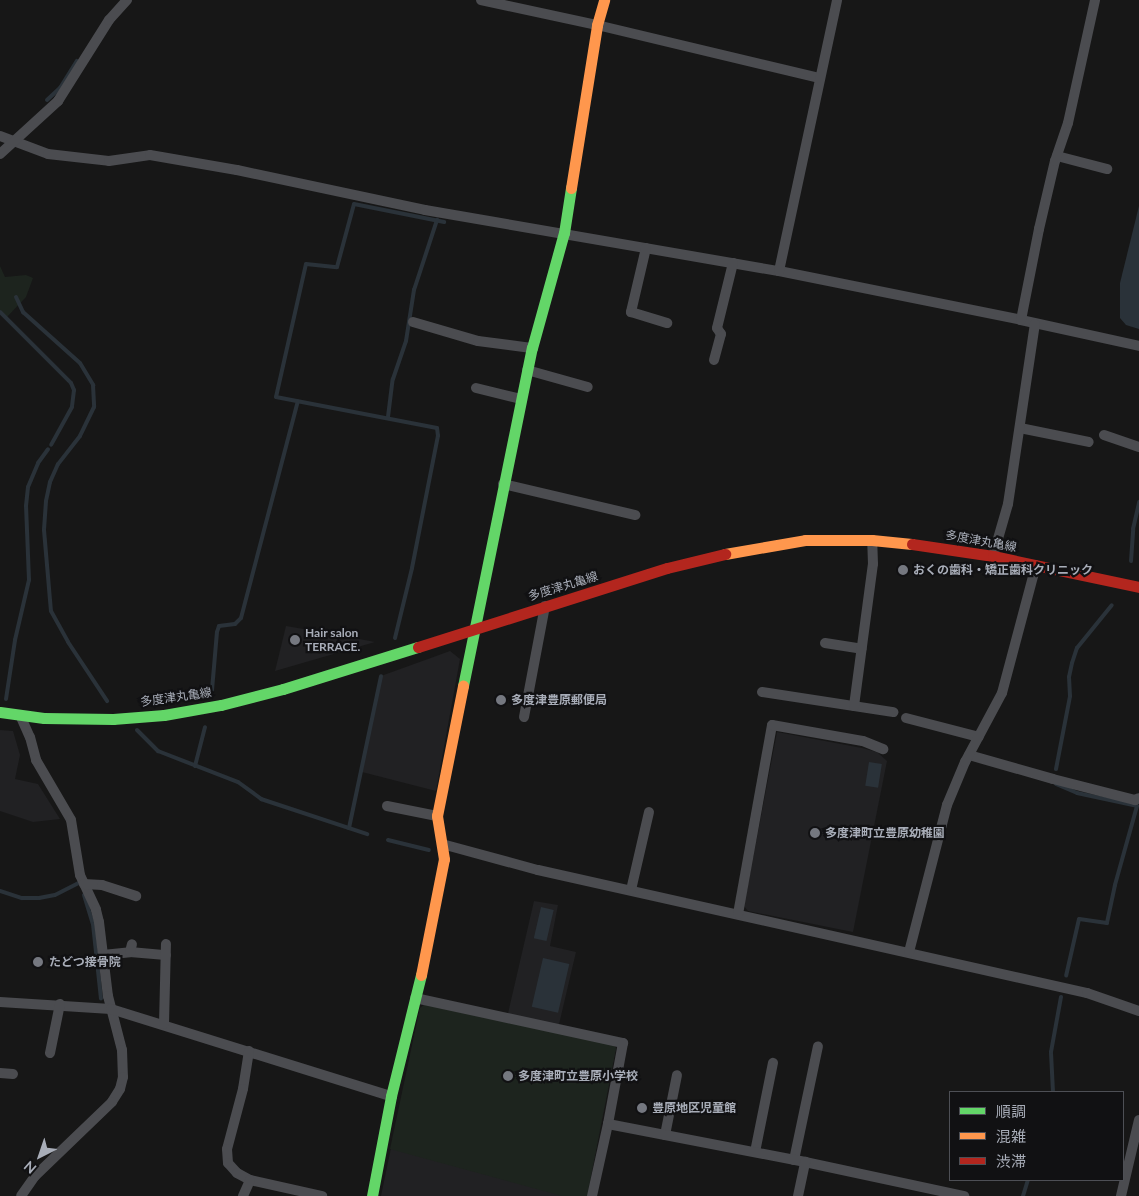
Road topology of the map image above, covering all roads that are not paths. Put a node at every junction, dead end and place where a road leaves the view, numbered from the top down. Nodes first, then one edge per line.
1 (127, 0) edge
2 (481, 0) edge
3 (604, 0) edge
4 (837, 0) edge
5 (1095, 0) edge
6 (597, 25) junction
7 (819, 78) junction
8 (0, 136) edge
9 (12, 141) junction
10 (0, 154) edge
11 (1057, 156) junction
12 (1107, 169) dead end
13 (564, 233) junction
14 (646, 248) junction
15 (733, 263) junction
16 (779, 271) junction
17 (1021, 320) junction
18 (413, 322) dead end
19 (667, 323) dead end
20 (1035, 324) junction
21 (1139, 346) edge
22 (532, 348) junction
23 (714, 360) dead end
24 (527, 370) junction
25 (588, 387) dead end
26 (476, 388) dead end
27 (521, 399) junction
28 (1020, 428) junction
29 (1104, 435) dead end
30 (1090, 442) dead end
31 (1139, 447) edge
32 (503, 484) junction
33 (635, 515) dead end
34 (872, 540) junction
35 (993, 556) junction
36 (1036, 565) junction
37 (1139, 587) edge
38 (545, 606) junction
39 (474, 628) junction
40 (825, 643) dead end
41 (862, 649) junction
42 (762, 692) dead end
43 (854, 706) junction
44 (0, 712) edge
45 (893, 712) dead end
46 (20, 715) junction
47 (524, 717) dead end
48 (906, 718) dead end
49 (979, 737) junction
50 (883, 749) dead end
51 (969, 755) junction
52 (1139, 798) edge
53 (387, 806) dead end
54 (649, 812) dead end
55 (437, 816) junction
56 (442, 844) junction
57 (84, 884) junction
58 (631, 890) junction
59 (136, 896) dead end
60 (738, 914) junction
61 (166, 944) dead end
62 (909, 952) junction
63 (103, 954) junction
64 (166, 955) junction
65 (415, 998) junction
66 (0, 1002) edge
67 (60, 1004) junction
68 (111, 1009) junction
69 (1139, 1011) edge
70 (164, 1024) junction
71 (818, 1046) dead end
72 (249, 1052) junction
73 (50, 1053) dead end
74 (773, 1063) dead end
75 (0, 1073) edge
76 (13, 1074) dead end
77 (678, 1075) dead end
78 (391, 1096) junction
79 (1139, 1120) edge
80 (608, 1124) junction
81 (665, 1135) junction
82 (755, 1152) junction
83 (794, 1160) junction
84 (805, 1162) junction
85 (250, 1180) junction
86 (21, 1196) edge
87 (243, 1196) edge
88 (322, 1196) edge
89 (372, 1196) edge
90 (592, 1196) edge
91 (798, 1196) edge
92 (964, 1196) edge
93 (1121, 1196) edge

1 - 9 street
2 - 6 street
3 - 6 street
4 - 7 street
5 - 11 street
6 - 7 street
6 - 13 street
7 - 16 street
8 - 9 street
9 - 10 street
9 - 13 street
11 - 12 street
11 - 17 street
13 - 14 street
13 - 22 street
14 - 15 street
14 - 19 street
15 - 16 street
15 - 23 street
16 - 17 street
17 - 20 street
18 - 22 street
20 - 21 street
20 - 28 street
22 - 24 street
24 - 25 street
24 - 27 street
26 - 27 street
27 - 32 street
28 - 30 street
28 - 35 street
29 - 31 street
32 - 33 street
32 - 39 street
34 - 35 street, 多度津丸亀線
34 - 38 street, 多度津丸亀線
34 - 41 street
35 - 36 street, 多度津丸亀線
36 - 37 street, 多度津丸亀線
36 - 49 street
38 - 39 street, 多度津丸亀線
38 - 47 street
39 - 46 street, 多度津丸亀線
39 - 55 street
40 - 41 street
41 - 43 street
42 - 43 street
43 - 45 street
44 - 46 street, 多度津丸亀線
46 - 57 street
48 - 49 street
49 - 51 street
50 - 60 street
51 - 52 street
51 - 62 street
53 - 55 street
54 - 58 street
55 - 56 street
56 - 58 street
56 - 65 street
57 - 59 street
57 - 63 street
58 - 60 street
60 - 62 street
61 - 64 street
62 - 69 street
63 - 64 street
63 - 68 street
64 - 70 street
65 - 78 street
65 - 80 street
66 - 67 street
67 - 68 street
67 - 73 street
68 - 70 street
68 - 86 street
70 - 72 street
71 - 83 street
72 - 78 street
72 - 85 street
74 - 82 street
75 - 76 street
77 - 81 street
78 - 89 street
79 - 93 street
80 - 81 street
80 - 90 street
81 - 82 street
82 - 83 street
83 - 84 street
84 - 91 street
84 - 92 street
85 - 87 street
85 - 88 street

